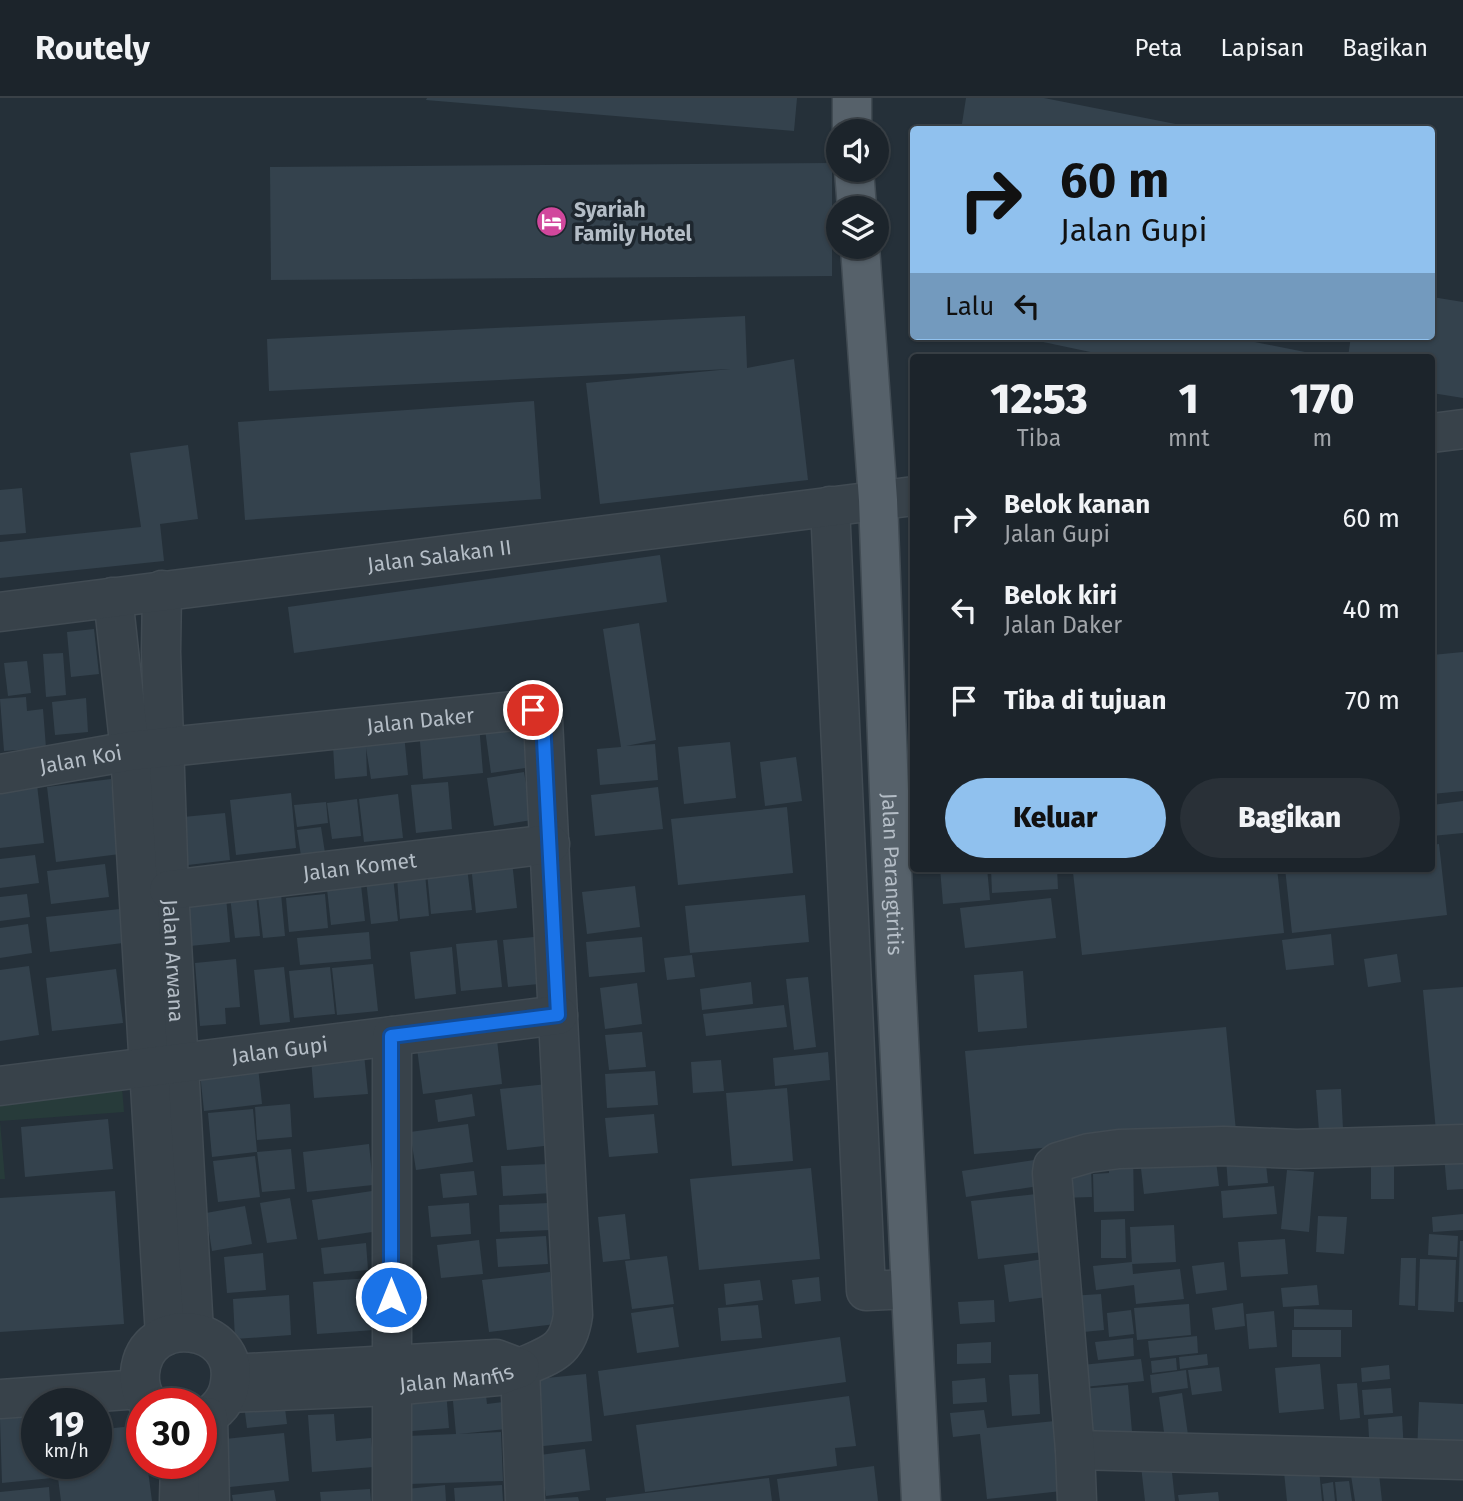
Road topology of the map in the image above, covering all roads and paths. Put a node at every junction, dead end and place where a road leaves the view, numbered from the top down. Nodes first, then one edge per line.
1 (852, 98) edge
2 (852, 119) edge
3 (862, 259) edge
4 (1463, 429) edge
5 (1435, 433) edge
6 (896, 498) edge
7 (830, 506) junction
8 (162, 590) junction
9 (113, 597) junction
10 (0, 611) edge
11 (147, 750) junction
12 (0, 774) edge
13 (550, 844) junction
14 (169, 890) junction
15 (558, 1015) junction
16 (391, 1036) junction
17 (165, 1064) junction
18 (0, 1086) edge
19 (1463, 1144) edge
20 (910, 1289) junction
21 (158, 1365) edge
22 (520, 1368) junction
23 (0, 1372) edge
24 (391, 1376) junction
25 (0, 1399) edge
26 (217, 1401) edge
27 (1075, 1450) junction
28 (1463, 1460) edge
29 (180, 1479) edge
30 (212, 1479) edge
31 (179, 1501) edge
32 (210, 1501) edge
33 (391, 1501) edge
34 (525, 1501) edge
35 (921, 1501) edge
36 (1077, 1501) edge

1 - 2 main road
3 - 6 main road, Jalan Parangtritis
4 - 5 street
6 - 7 street, Jalan Salakan II
6 - 20 main road, Jalan Parangtritis
7 - 8 street, Jalan Salakan II
7 - 20 street
8 - 9 street, Jalan Salakan II
8 - 11 street, Jalan Arwana
9 - 10 street, Jalan Salakan II
9 - 11 street, Jalan Arwana
11 - 12 street, Jalan Koi
11 - 13 street, Jalan Daker
11 - 14 street, Jalan Arwana
11 - 17 street, Jalan Arwana
13 - 14 street, Jalan Komet
13 - 15 street, Jalan Daker
14 - 17 street, Jalan Arwana
15 - 16 street, Jalan Gupi
15 - 22 street, Jalan Manfis
16 - 17 street, Jalan Gupi
16 - 24 street
17 - 18 street, Jalan Gupi
17 - 21 street, Jalan Arwana
19 - 27 street
20 - 35 main road, Jalan Parangtritis
21 - 23 street
21 - 25 street
21 - 26 street
22 - 24 street, Jalan Manfis
22 - 34 street
24 - 26 street, Jalan Manfis
24 - 33 street
27 - 28 street
27 - 36 street
29 - 31 street
30 - 32 street

